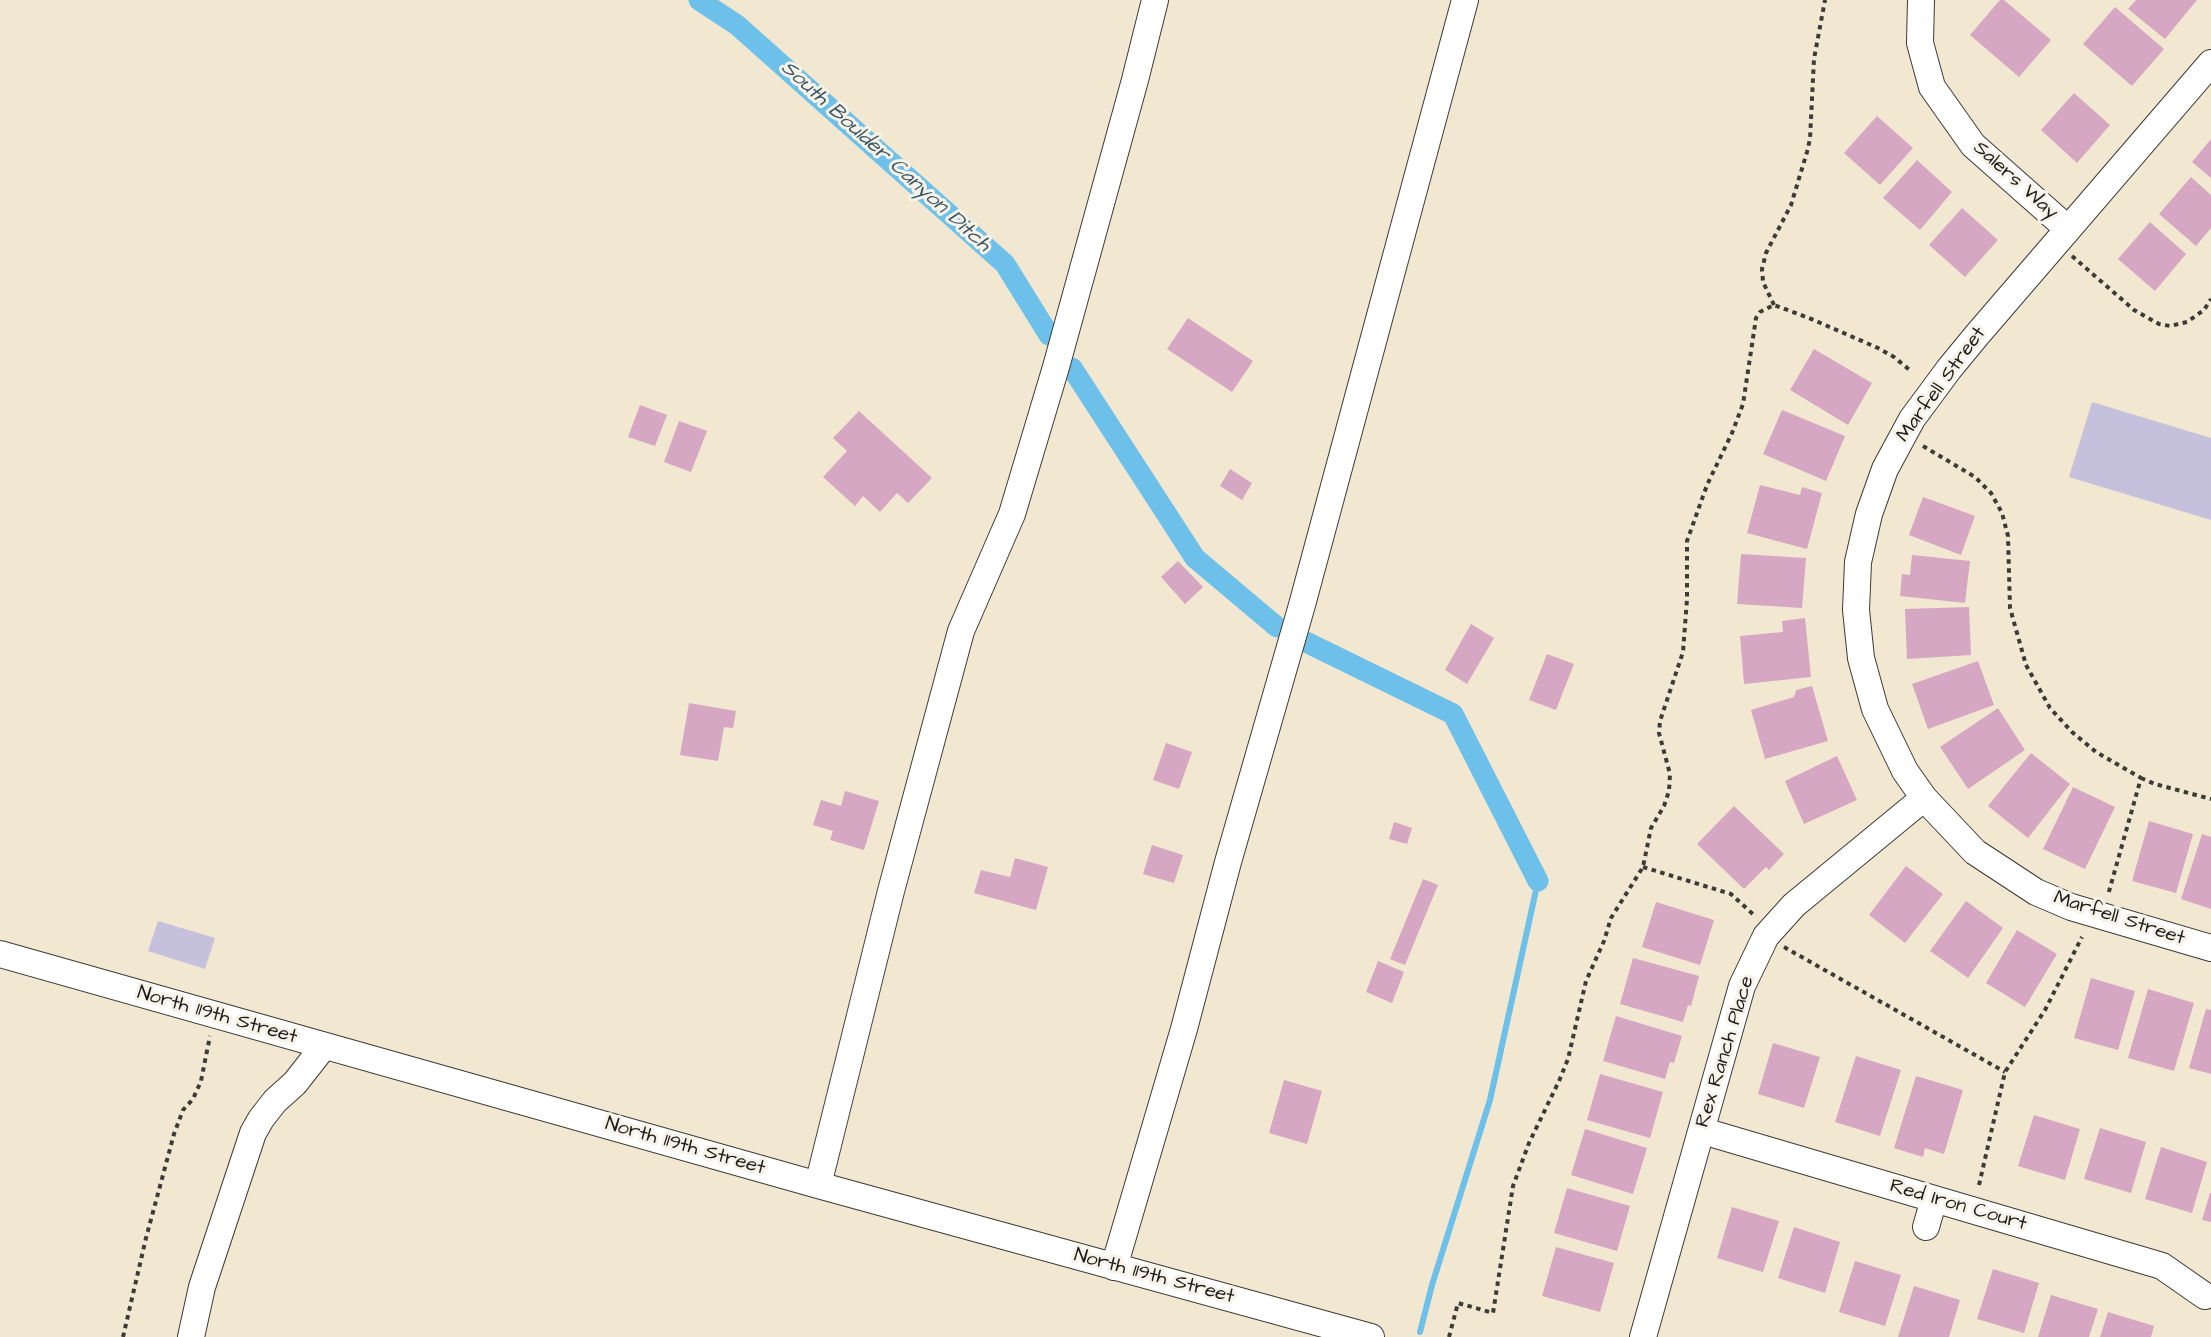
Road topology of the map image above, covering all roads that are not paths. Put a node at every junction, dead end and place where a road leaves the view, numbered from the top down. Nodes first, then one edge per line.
1 (1155, 0) edge
2 (1466, 0) edge
3 (1921, 0) edge
4 (2211, 63) edge
5 (2068, 240) junction
6 (1924, 798) junction
7 (2211, 948) edge
8 (0, 954) edge
9 (324, 1046) junction
10 (1703, 1131) junction
11 (818, 1185) junction
12 (1934, 1199) junction
13 (1926, 1227) dead end
14 (1114, 1267) junction
15 (2205, 1296) dead end
16 (191, 1337) edge
17 (1371, 1337) edge
18 (1643, 1337) edge

1 - 11 street
2 - 14 street
3 - 5 street, Salers Way
4 - 5 street, Marfell Street
5 - 6 street, Marfell Street
6 - 7 street, Marfell Street
6 - 10 street, Rex Ranch Place
8 - 9 street, North 119th Street
9 - 11 street, North 119th Street
9 - 16 street
10 - 12 street, Red Iron Court
10 - 18 street, Rex Ranch Place
11 - 14 street, North 119th Street
12 - 13 street
12 - 15 street, Red Iron Court
14 - 17 street, North 119th Street

